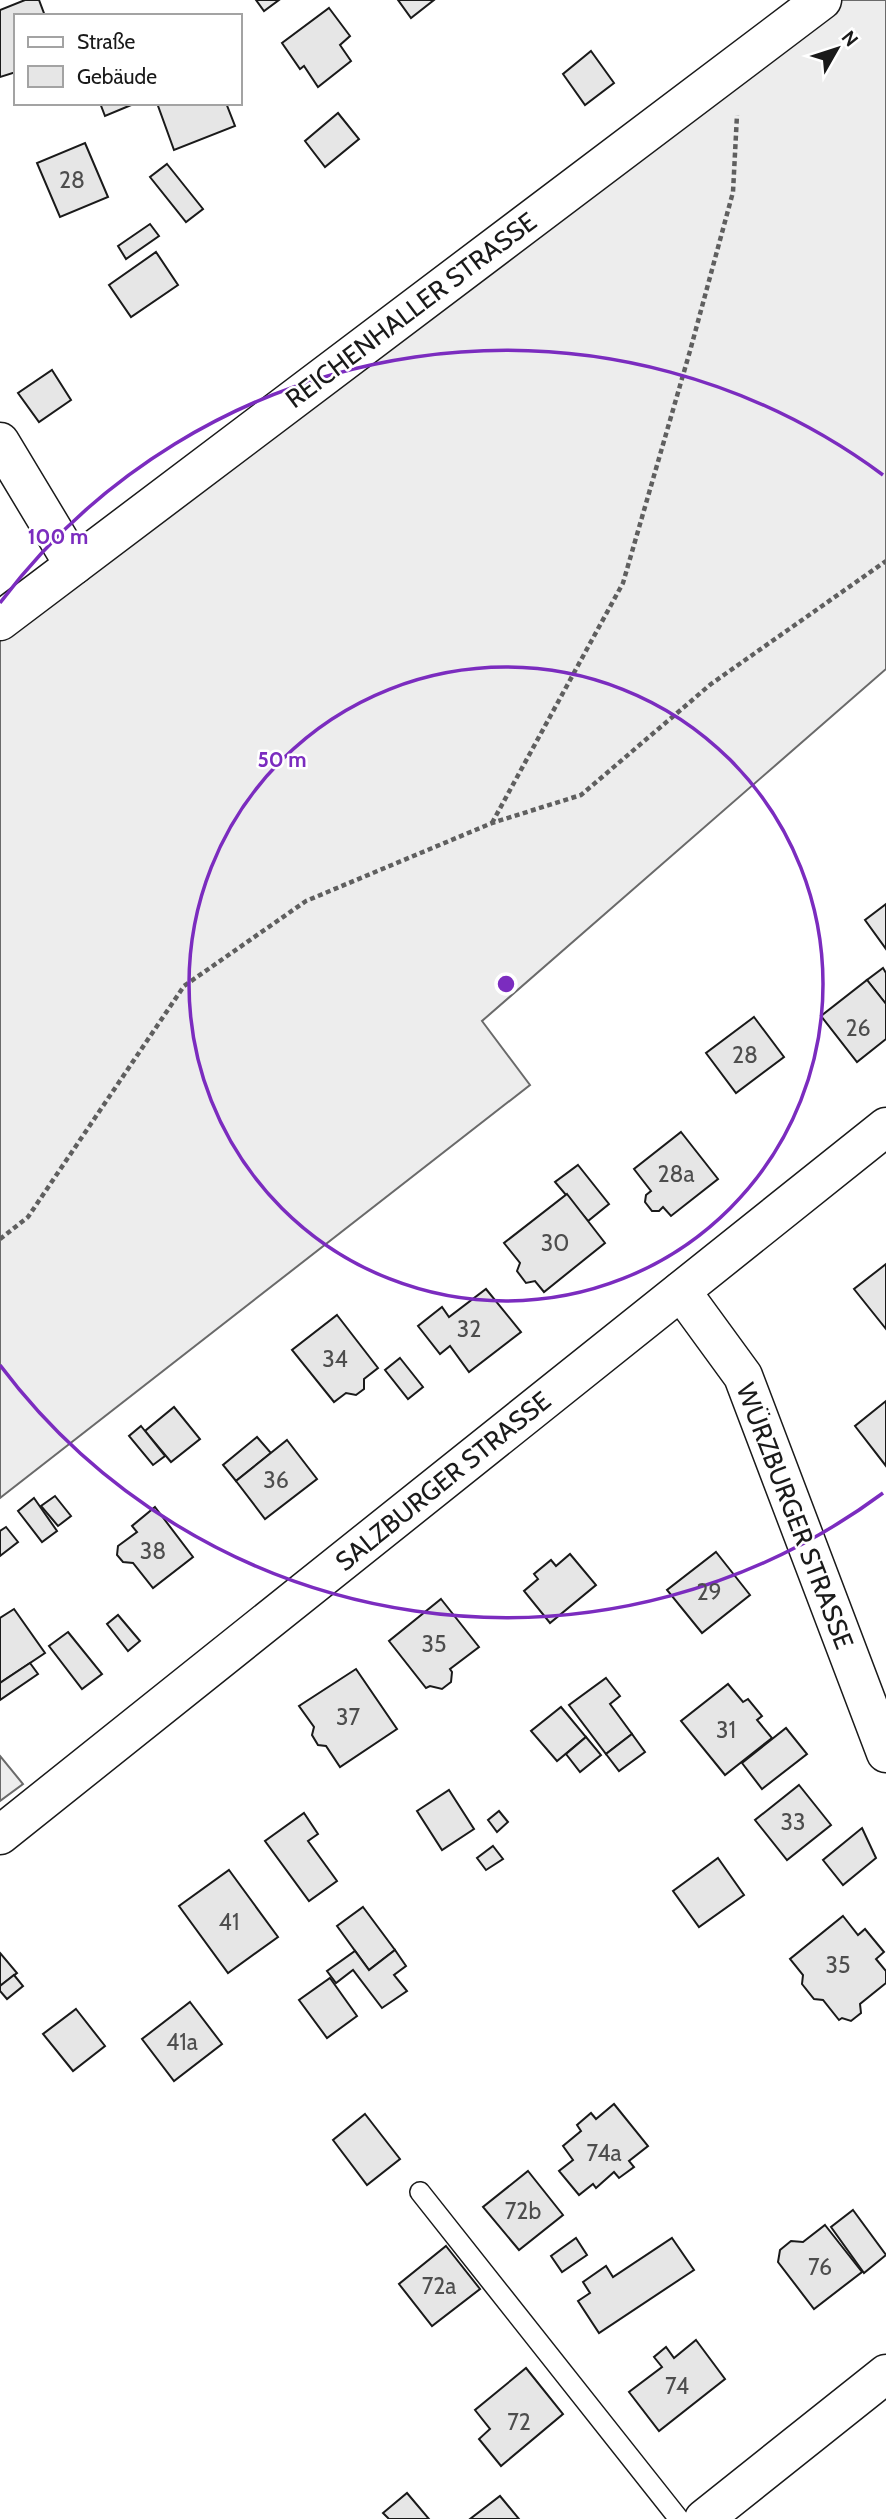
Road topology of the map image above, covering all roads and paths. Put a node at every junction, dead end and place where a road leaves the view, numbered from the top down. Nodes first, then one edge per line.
1 (822, 0) edge
2 (740, 62) junction
3 (0, 442) edge
4 (886, 561) edge
5 (74, 565) junction
6 (0, 621) edge
7 (492, 822) junction
8 (886, 1127) edge
9 (0, 1239) edge
10 (681, 1291) junction
11 (886, 1753) edge
12 (0, 1835) edge
13 (420, 2192) dead end
14 (886, 2374) edge
15 (679, 2519) edge
16 (704, 2519) edge

1 - 2 street, REICHENHALLER STRASSE
2 - 5 street, REICHENHALLER STRASSE
2 - 7 path
3 - 5 street
4 - 7 path
5 - 6 street, REICHENHALLER STRASSE
7 - 9 path
8 - 10 street, SALZBURGER STRASSE
10 - 11 street, WÜRZBURGER STRASSE
10 - 12 street, SALZBURGER STRASSE
13 - 15 lane
14 - 16 street

